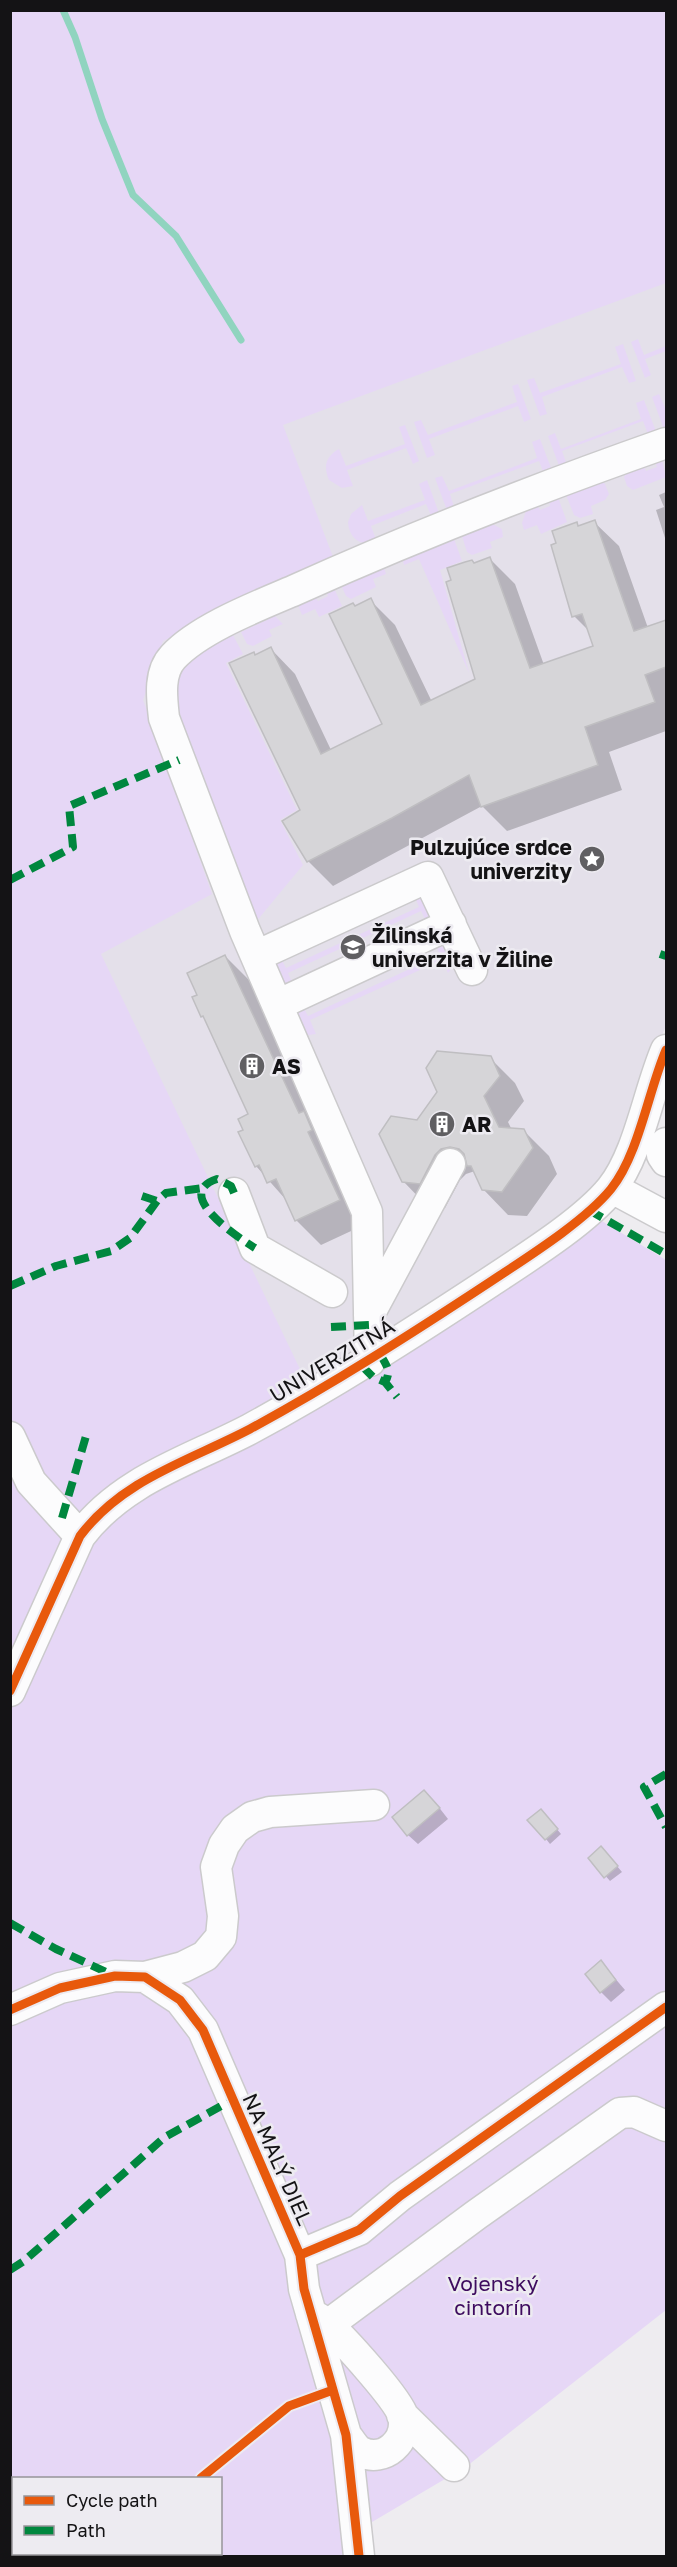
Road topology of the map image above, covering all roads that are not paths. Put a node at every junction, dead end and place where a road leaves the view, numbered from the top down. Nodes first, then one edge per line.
1 (666, 443) edge
2 (451, 924) junction
3 (256, 956) junction
4 (472, 970) dead end
5 (277, 1005) junction
6 (666, 1050) edge
7 (666, 1143) edge
8 (666, 1161) edge
9 (450, 1164) dead end
10 (612, 1188) junction
11 (234, 1193) dead end
12 (663, 1210) edge
13 (332, 1292) dead end
14 (369, 1316) junction
15 (370, 1361) junction
16 (10, 1437) edge
17 (80, 1536) junction
18 (10, 1691) edge
19 (374, 1805) dead end
20 (145, 1977) junction
21 (666, 2007) edge
22 (10, 2010) edge
23 (666, 2126) edge
24 (300, 2255) junction
25 (320, 2319) junction
26 (402, 2415) junction
27 (346, 2435) junction
28 (454, 2466) dead end
29 (359, 2556) edge

1 - 3 street
2 - 3 street
2 - 4 street
2 - 5 street
3 - 5 street
5 - 14 street
6 - 10 street, UNIVERZITNÁ
7 - 8 street
9 - 14 street
10 - 12 street
10 - 15 street, UNIVERZITNÁ
11 - 13 street
14 - 15 street
15 - 17 street, UNIVERZITNÁ
16 - 17 street
17 - 18 street, UNIVERZITNÁ
19 - 20 street
20 - 22 street
20 - 24 street, NA MALÝ DIEL
21 - 24 street
23 - 25 street
24 - 25 street, NA MALÝ DIEL
25 - 26 street
25 - 27 street, NA MALÝ DIEL
26 - 27 street
26 - 28 street
27 - 29 street, NA MALÝ DIEL

